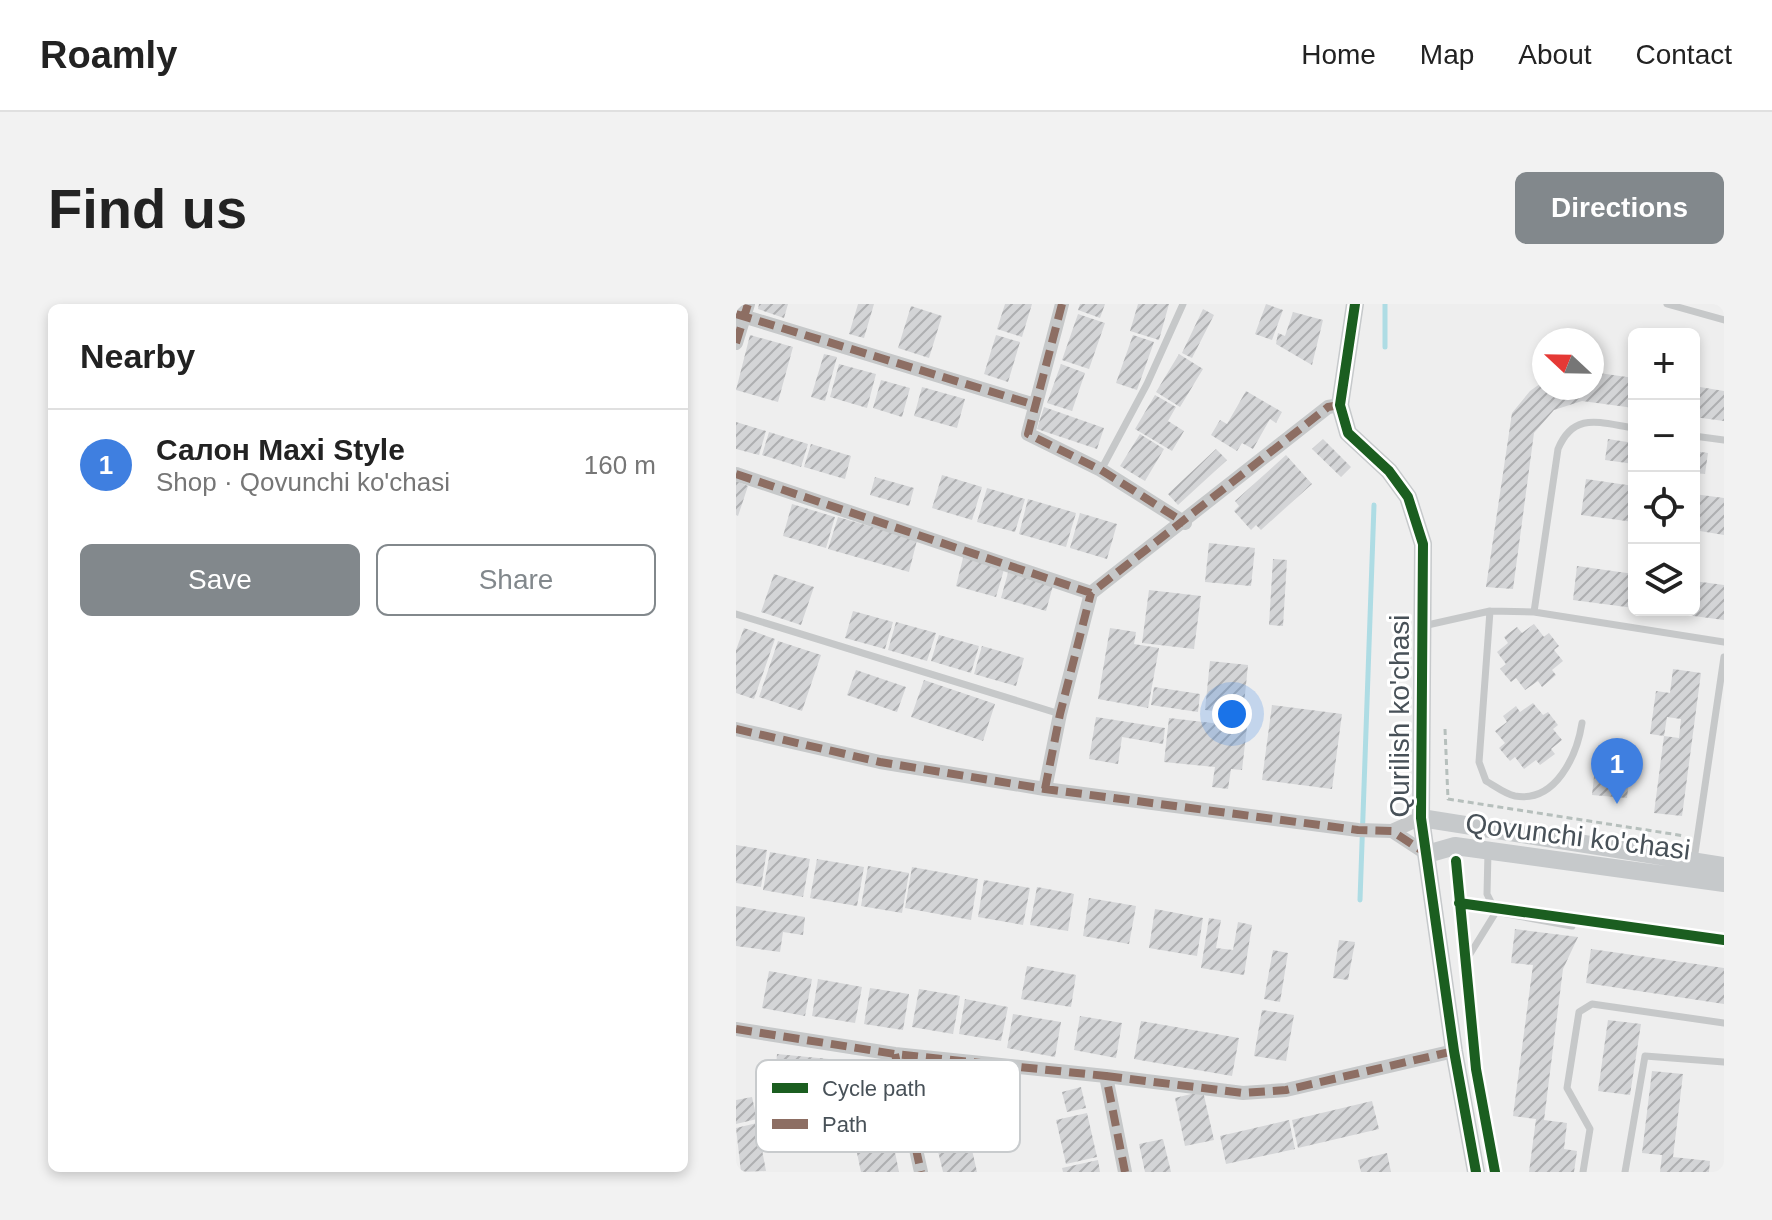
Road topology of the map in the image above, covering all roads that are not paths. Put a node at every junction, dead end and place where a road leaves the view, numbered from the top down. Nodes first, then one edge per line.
1 (1062, 304) edge
2 (1183, 304) edge
3 (1355, 304) edge
4 (1667, 304) edge
5 (743, 311) edge
6 (1724, 320) edge
7 (736, 343) edge
8 (1035, 405) junction
9 (1340, 405) junction
10 (1628, 427) edge
11 (1700, 437) edge
12 (1724, 440) edge
13 (1101, 470) junction
14 (736, 474) edge
15 (1185, 523) junction
16 (1091, 593) junction
17 (1490, 611) junction
18 (1534, 612) junction
19 (736, 614) edge
20 (1423, 626) junction
21 (1724, 642) edge
22 (1724, 657) edge
23 (1060, 714) junction
24 (1582, 723) dead end
25 (736, 729) edge
26 (1045, 789) junction
27 (1421, 818) junction
28 (1385, 831) junction
29 (1488, 850) junction
30 (1427, 854) junction
31 (1724, 866) edge
32 (1693, 870) junction
33 (1724, 883) edge
34 (1496, 912) junction
35 (1572, 926) dead end
36 (1467, 952) road end
37 (1724, 1023) edge
38 (736, 1029) edge
39 (1454, 1051) junction
40 (895, 1054) junction
41 (896, 1060) edge
42 (953, 1060) edge
43 (1724, 1062) edge
44 (1020, 1067) edge
45 (1106, 1076) junction
46 (917, 1152) edge
47 (921, 1172) edge
48 (1125, 1172) edge
49 (1476, 1172) edge
50 (1583, 1172) edge
51 (1625, 1172) edge

1 - 8 street
2 - 13 lane
3 - 9 street
4 - 6 lane
5 - 7 street
5 - 8 street
8 - 13 street
9 - 15 street
9 - 20 street, Qurilish ko'chasi
10 - 18 lane
11 - 12 lane
13 - 15 street
14 - 16 street
15 - 16 street
16 - 23 street
17 - 18 lane
17 - 20 lane
17 - 24 lane
18 - 21 lane
19 - 23 lane
20 - 27 street, Qurilish ko'chasi
22 - 32 lane
23 - 26 street
25 - 26 street
26 - 28 street
27 - 28 street
27 - 30 street, Qurilish ko'chasi
27 - 32 street, Qovunchi ko'chasi
28 - 30 street
29 - 30 street, Qovunchi ko'chasi
29 - 32 street, Qovunchi ko'chasi
29 - 34 lane
30 - 39 street, Qurilish ko'chasi
31 - 32 street, Qovunchi ko'chasi
32 - 33 street, Qovunchi ko'chasi
34 - 35 lane
34 - 36 lane
37 - 50 lane
38 - 40 street
39 - 45 street
39 - 49 street, Qurilish ko'chasi
40 - 41 street
40 - 42 street
43 - 51 lane
44 - 45 street
45 - 48 street
46 - 47 street

